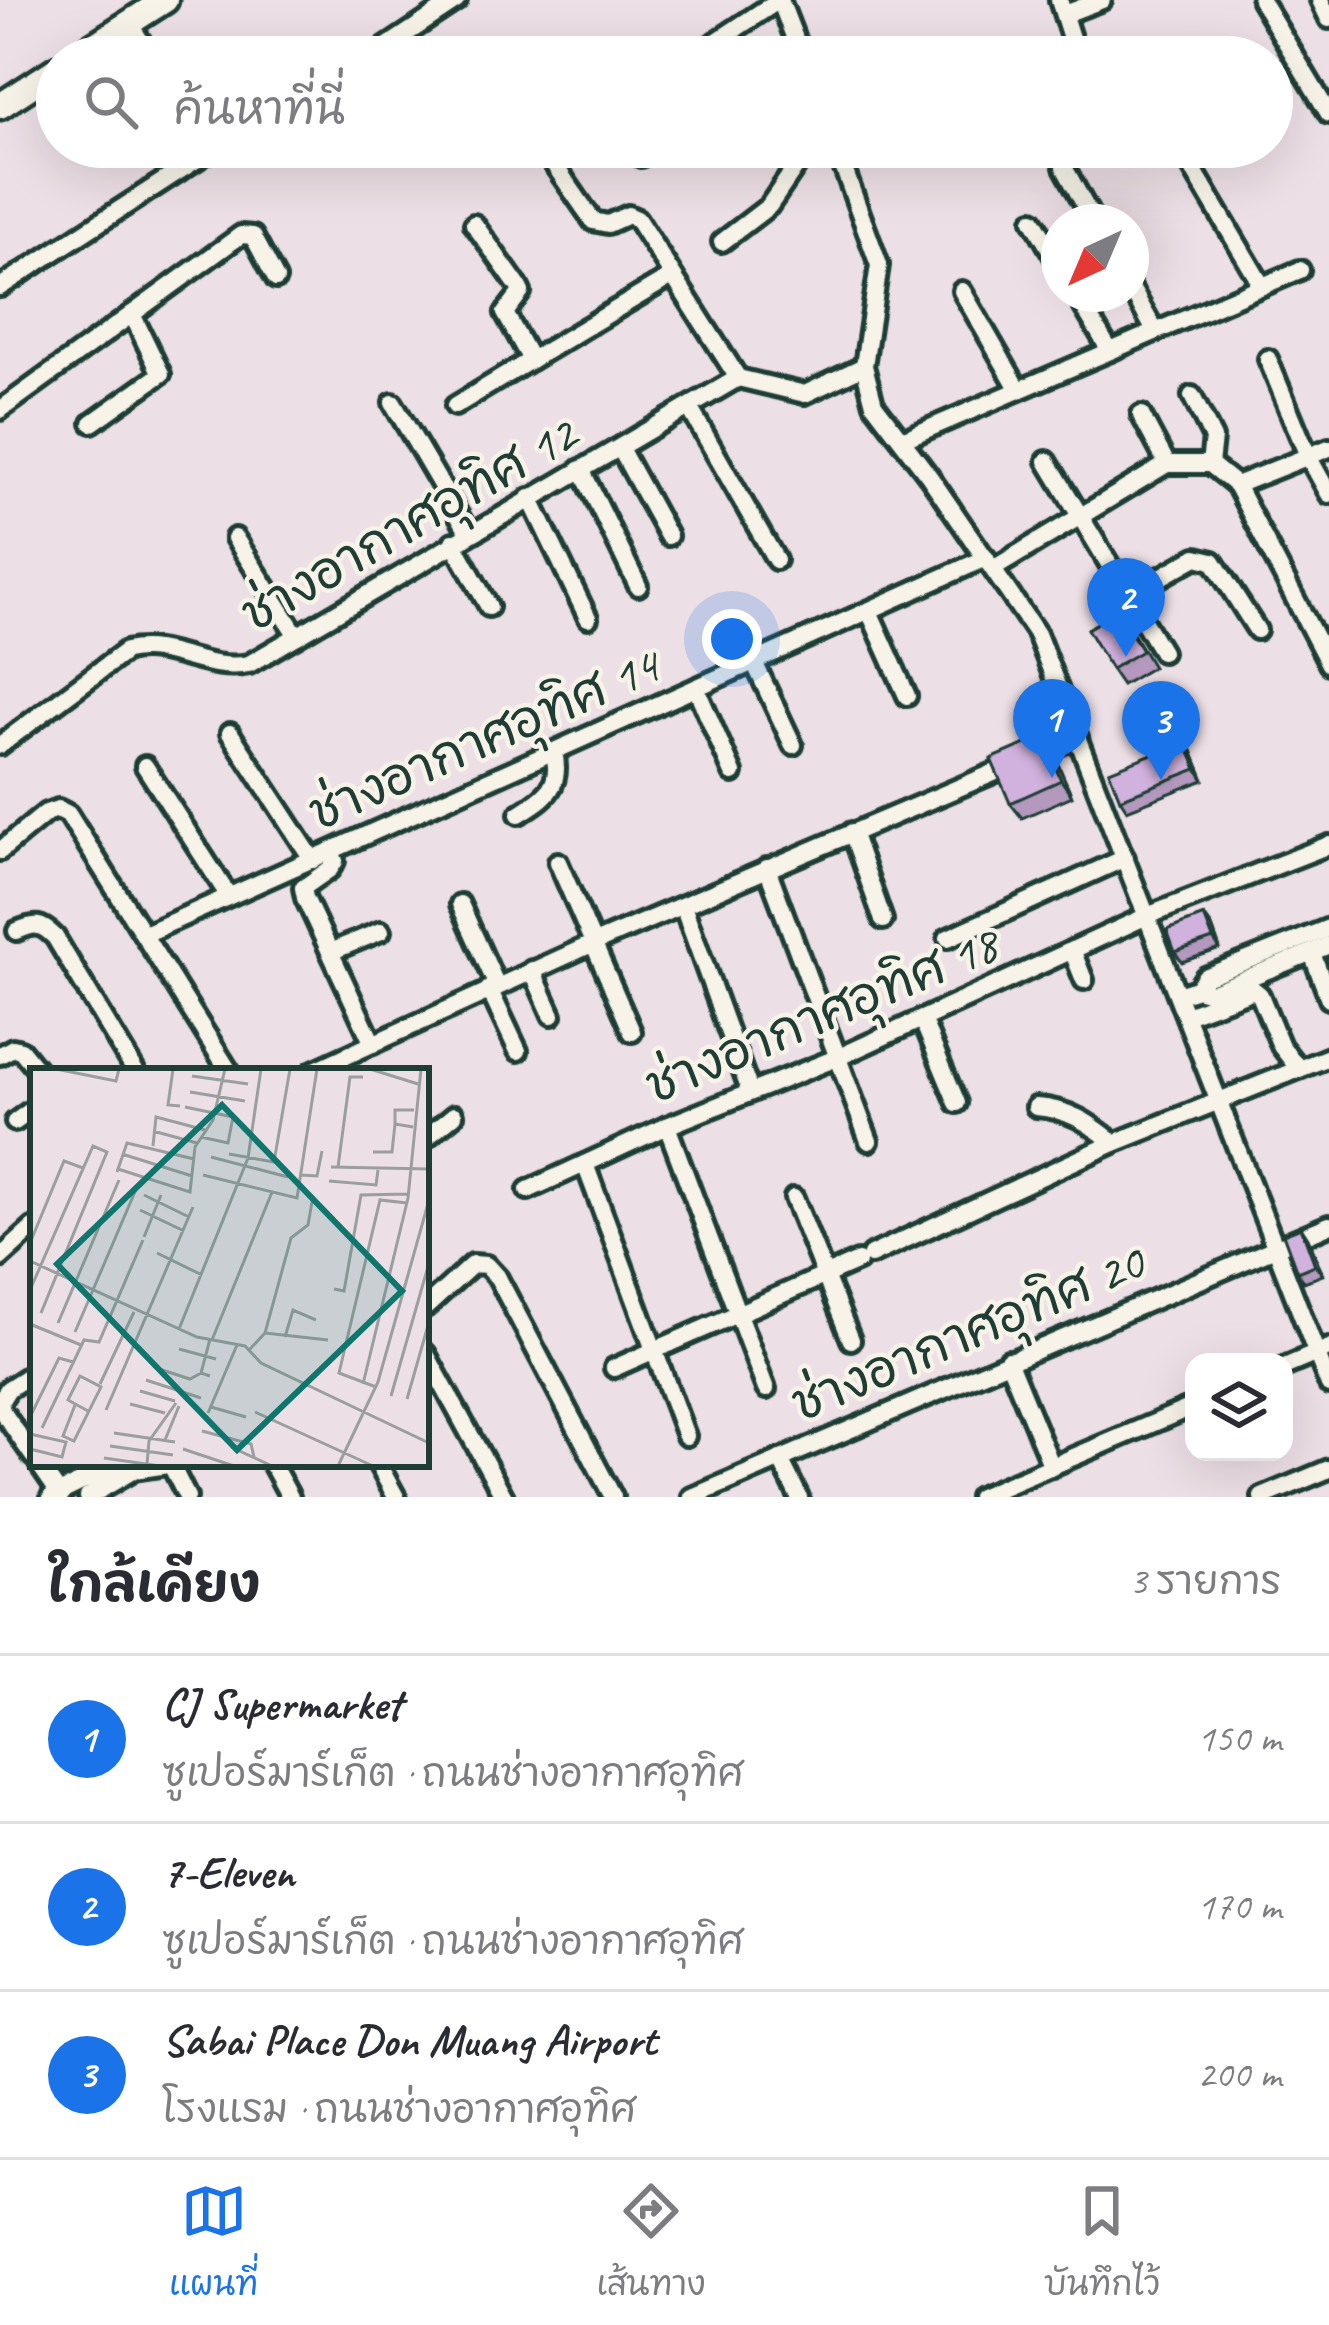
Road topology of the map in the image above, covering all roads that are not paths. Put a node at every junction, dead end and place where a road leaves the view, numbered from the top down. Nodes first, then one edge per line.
1 (165, 0) edge
2 (457, 0) edge
3 (779, 0) edge
4 (1102, 0) edge
5 (1261, 0) edge
6 (1320, 0) edge
7 (1062, 7) edge
8 (1329, 19) edge
9 (129, 23) junction
10 (109, 36) edge
11 (137, 36) edge
12 (402, 36) edge
13 (724, 36) edge
14 (791, 36) edge
15 (1071, 36) edge
16 (1282, 36) edge
17 (1293, 54) edge
18 (36, 83) edge
19 (0, 106) edge
20 (1329, 114) edge
21 (180, 168) edge
22 (557, 168) edge
23 (795, 168) edge
24 (844, 168) edge
25 (1065, 168) edge
26 (1192, 168) edge
27 (1084, 204) edge
28 (1033, 220) dead end
29 (474, 224) dead end
30 (1041, 234) edge
31 (722, 242) dead end
32 (1300, 270) dead end
33 (672, 276) junction
34 (276, 280) dead end
35 (1262, 286) junction
36 (0, 287) edge
37 (962, 292) dead end
38 (1087, 312) edge
39 (1144, 312) edge
40 (132, 314) junction
41 (1155, 331) junction
42 (1110, 351) junction
43 (1268, 359) dead end
44 (531, 360) junction
45 (864, 366) junction
46 (738, 378) junction
47 (1019, 390) junction
48 (1192, 396) dead end
49 (393, 403) dead end
50 (455, 406) dead end
51 (689, 407) junction
52 (0, 410) edge
53 (1141, 415) dead end
54 (92, 423) dead end
55 (902, 440) junction
56 (1329, 448) edge
57 (621, 450) junction
58 (1308, 456) junction
59 (1047, 461) dead end
60 (1167, 464) junction
61 (1210, 464) junction
62 (581, 469) junction
63 (1236, 485) junction
64 (1329, 494) edge
65 (530, 498) junction
66 (1080, 516) junction
67 (668, 536) dead end
68 (461, 537) junction
69 (236, 538) dead end
70 (776, 560) dead end
71 (989, 564) junction
72 (638, 586) dead end
73 (1129, 596) junction
74 (489, 607) dead end
75 (869, 611) junction
76 (588, 618) dead end
77 (1257, 630) dead end
78 (297, 636) junction
79 (1162, 652) dead end
80 (754, 662) junction
81 (1329, 664) edge
82 (696, 688) junction
83 (907, 697) dead end
84 (230, 734) dead end
85 (1078, 736) junction
86 (0, 745) edge
87 (793, 746) dead end
88 (554, 752) junction
89 (145, 766) dead end
90 (733, 773) dead end
91 (519, 814) dead end
92 (852, 832) junction
93 (1329, 845) edge
94 (0, 851) edge
95 (331, 852) junction
96 (1125, 858) junction
97 (313, 860) junction
98 (558, 862) dead end
99 (767, 868) junction
100 (228, 895) junction
101 (460, 904) dead end
102 (683, 906) junction
103 (1147, 916) junction
104 (883, 920) dead end
105 (1329, 928) edge
106 (17, 931) dead end
107 (381, 931) dead end
108 (145, 934) junction
109 (948, 938) dead end
110 (595, 943) junction
111 (1320, 949) edge
112 (1072, 950) junction
113 (330, 952) junction
114 (532, 970) junction
115 (1084, 980) dead end
116 (493, 987) junction
117 (1196, 989) junction
118 (1178, 994) junction
119 (1329, 999) edge
120 (552, 1015) dead end
121 (1186, 1016) junction
122 (922, 1019) junction
123 (632, 1032) dead end
124 (373, 1044) junction
125 (518, 1051) dead end
126 (0, 1055) edge
127 (839, 1057) junction
128 (1329, 1058) edge
129 (36, 1068) edge
130 (133, 1068) edge
131 (228, 1068) edge
132 (321, 1068) edge
133 (1299, 1069) junction
134 (750, 1091) junction
135 (1218, 1101) junction
136 (957, 1102) dead end
137 (1036, 1107) dead end
138 (30, 1111) edge
139 (454, 1115) dead end
140 (15, 1122) dead end
141 (667, 1126) junction
142 (429, 1136) edge
143 (869, 1142) dead end
144 (1114, 1143) junction
145 (585, 1164) junction
146 (528, 1190) dead end
147 (794, 1198) dead end
148 (1329, 1225) edge
149 (30, 1231) edge
150 (1276, 1246) junction
151 (0, 1258) edge
152 (826, 1276) junction
153 (429, 1304) edge
154 (736, 1312) junction
155 (851, 1340) dead end
156 (654, 1349) junction
157 (1322, 1350) edge
158 (429, 1360) edge
159 (1008, 1360) junction
160 (1293, 1363) edge
161 (614, 1368) dead end
162 (30, 1374) edge
163 (1329, 1385) edge
164 (766, 1389) dead end
165 (1185, 1410) edge
166 (686, 1436) dead end
167 (30, 1452) edge
168 (780, 1459) junction
169 (41, 1467) edge
170 (122, 1467) edge
171 (123, 1467) edge
172 (173, 1467) edge
173 (274, 1467) edge
174 (380, 1467) edge
175 (1052, 1467) junction
176 (1329, 1469) edge
177 (57, 1495) edge
178 (88, 1497) edge
179 (187, 1497) edge
180 (290, 1497) edge
181 (396, 1497) edge
182 (504, 1497) edge
183 (613, 1497) edge
184 (692, 1497) edge
185 (799, 1497) edge
186 (979, 1497) edge
187 (1262, 1497) edge

1 - 9 street
2 - 12 street
3 - 13 street
3 - 14 street
4 - 7 street
5 - 16 street
6 - 8 street
7 - 15 street
9 - 10 street
9 - 11 street
17 - 20 street
18 - 19 street
21 - 36 street
22 - 33 street
23 - 31 street
24 - 45 street
25 - 27 street
26 - 35 street
28 - 30 street
29 - 44 street
32 - 35 street
33 - 44 street
33 - 46 street
34 - 40 street
35 - 41 street
37 - 47 street
38 - 42 street
39 - 41 street
40 - 52 street
40 - 54 street
41 - 42 street
42 - 47 street
43 - 58 street
44 - 50 street
45 - 46 street
45 - 55 street
46 - 51 street, ช่างอากาศอุทิศ 12
47 - 55 street
48 - 61 street
49 - 68 street
51 - 57 street, ช่างอากาศอุทิศ 12
51 - 70 street
53 - 60 street
55 - 71 street
56 - 58 street
57 - 62 street, ช่างอากาศอุทิศ 12
57 - 67 street
58 - 63 street
58 - 64 street
59 - 66 street
60 - 61 street
60 - 66 street, ช่างอากาศอุทิศ 14
61 - 63 street
62 - 65 street, ช่างอากาศอุทิศ 12
62 - 72 street
63 - 81 street
65 - 68 street, ช่างอากาศอุทิศ 12
65 - 76 street
66 - 71 street, ช่างอากาศอุทิศ 14
66 - 73 street
68 - 74 street
68 - 78 street, ช่างอากาศอุทิศ 12
69 - 78 street
71 - 75 street, ช่างอากาศอุทิศ 14
71 - 85 street
73 - 77 street
73 - 79 street
75 - 80 street, ช่างอากาศอุทิศ 14
75 - 83 street
78 - 86 street, ช่างอากาศอุทิศ 12
80 - 82 street, ช่างอากาศอุทิศ 14
80 - 87 street
82 - 88 street, ช่างอากาศอุทิศ 14
82 - 90 street
84 - 97 street
85 - 92 street
85 - 96 street
88 - 91 street
88 - 95 street, ช่างอากาศอุทิศ 14
89 - 100 street
92 - 99 street
92 - 104 street
93 - 103 street, ช่างอากาศอุทิศ 18
94 - 108 street
95 - 97 street, ช่างอากาศอุทิศ 14
95 - 113 street
96 - 103 street
96 - 109 street
97 - 100 street, ช่างอากาศอุทิศ 14
98 - 110 street
99 - 102 street
99 - 127 street
100 - 108 street, ช่างอากาศอุทิศ 14
101 - 116 street
102 - 110 street
102 - 134 street
103 - 112 street, ช่างอากาศอุทิศ 18
103 - 118 street
105 - 117 street
106 - 130 street
107 - 113 street
108 - 131 street
110 - 114 street
110 - 123 street
111 - 117 street
111 - 119 street
112 - 115 street
112 - 122 street, ช่างอากาศอุทิศ 18
113 - 124 street
114 - 116 street
114 - 120 street
116 - 124 street
116 - 125 street
117 - 118 street
118 - 121 street
121 - 133 street
121 - 135 street
122 - 127 street, ช่างอากาศอุทิศ 18
122 - 136 street
124 - 132 street
126 - 129 street
127 - 134 street, ช่างอากาศอุทิศ 18
127 - 143 street
128 - 133 street
133 - 135 street
134 - 141 street, ช่างอากาศอุทิศ 18
135 - 144 street
135 - 150 street
137 - 144 street
138 - 140 street
139 - 142 street
141 - 145 street, ช่างอากาศอุทิศ 18
141 - 154 street
144 - 152 street
145 - 146 street, ช่างอากาศอุทิศ 18
145 - 156 street
147 - 152 street
148 - 150 street, ช่างอากาศอุทิศ 20
149 - 151 street
150 - 157 street
150 - 159 street, ช่างอากาศอุทิศ 20
152 - 154 street
152 - 155 street
153 - 183 street
154 - 156 street
154 - 164 street
156 - 161 street
156 - 166 street
157 - 160 street
157 - 163 street
158 - 182 street
159 - 168 street, ช่างอากาศอุทิศ 20
159 - 175 street
162 - 167 street
165 - 175 street
168 - 184 street, ช่างอากาศอุทิศ 20
168 - 185 street
169 - 177 street
170 - 177 street
171 - 178 street
172 - 179 street
173 - 180 street
174 - 181 street
175 - 186 street
176 - 187 street

